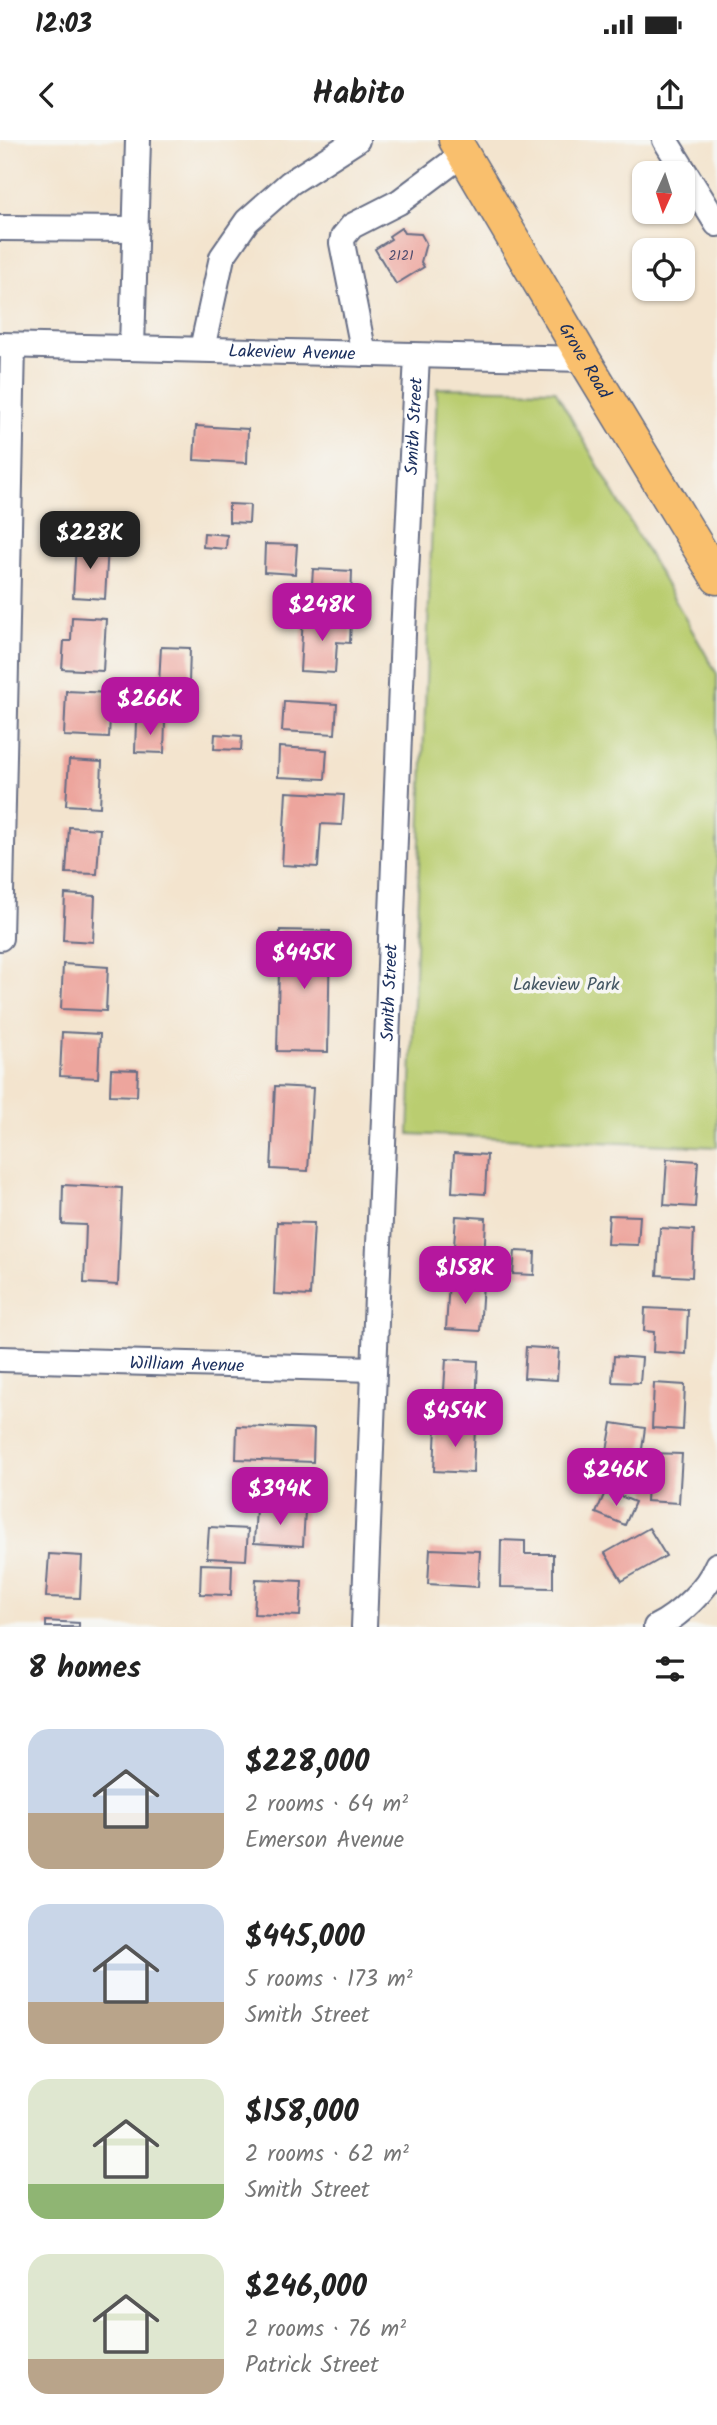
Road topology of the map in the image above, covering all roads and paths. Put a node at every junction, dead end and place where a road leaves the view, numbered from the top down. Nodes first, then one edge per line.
1 (138, 140) edge
2 (357, 140) edge
3 (665, 140) edge
4 (459, 147) edge
5 (717, 224) edge
6 (0, 228) edge
7 (136, 229) junction
8 (7, 345) edge
9 (132, 348) junction
10 (202, 349) junction
11 (364, 354) junction
12 (417, 356) junction
13 (584, 359) junction
14 (717, 578) edge
15 (0, 938) edge
16 (0, 1359) edge
17 (374, 1368) junction
18 (717, 1565) edge
19 (364, 1627) edge
20 (656, 1627) edge

1 - 7 street
2 - 10 street
3 - 5 street
4 - 11 street
4 - 13 main road, Grove Road
6 - 7 street
7 - 9 street
8 - 9 street, Lakeview Avenue
8 - 15 street
9 - 10 street, Lakeview Avenue
10 - 11 street, Lakeview Avenue
11 - 12 street, Lakeview Avenue
12 - 13 street, Lakeview Avenue
12 - 17 street, Smith Street
13 - 14 main road, Grove Road
16 - 17 street, William Avenue
17 - 19 street, Smith Street
18 - 20 street

